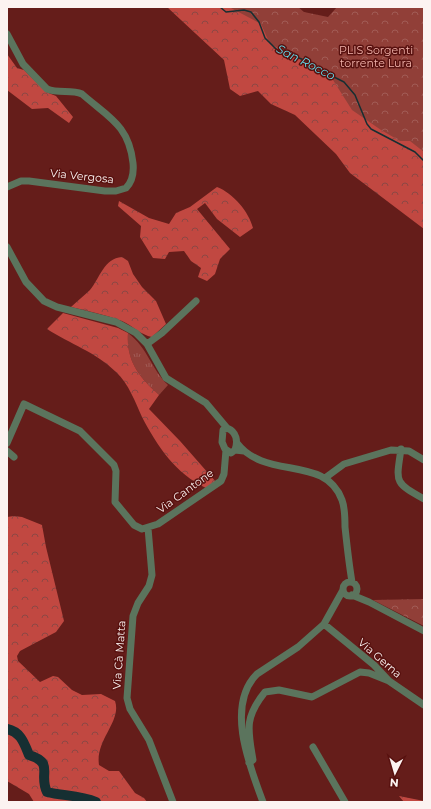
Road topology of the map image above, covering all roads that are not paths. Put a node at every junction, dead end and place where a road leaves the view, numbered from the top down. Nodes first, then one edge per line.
1 (7, 34) edge
2 (7, 187) edge
3 (7, 247) edge
4 (196, 301) dead end
5 (147, 344) junction
6 (224, 431) junction
7 (7, 443) edge
8 (237, 443) junction
9 (401, 449) junction
10 (7, 451) edge
11 (231, 451) junction
12 (244, 452) junction
13 (14, 457) dead end
14 (424, 460) edge
15 (325, 478) junction
16 (424, 499) edge
17 (145, 528) junction
18 (349, 586) junction
19 (351, 596) junction
20 (369, 602) junction
21 (333, 606) junction
22 (324, 624) junction
23 (424, 631) edge
24 (389, 681) junction
25 (424, 704) edge
26 (313, 747) dead end
27 (249, 763) junction
28 (173, 802) edge
29 (263, 802) edge
30 (345, 802) edge

1 - 2 street, Via Vergosa
3 - 5 street
4 - 5 street
5 - 6 street
6 - 8 street
6 - 11 street
7 - 17 street
8 - 11 street
8 - 12 street
9 - 14 street
9 - 15 street
9 - 16 street
10 - 13 street
11 - 12 street
11 - 17 street, Via Cantone
12 - 15 street
15 - 18 street
17 - 28 street, Via Cà Matta
18 - 19 street
18 - 19 street
18 - 20 street
18 - 21 street
19 - 20 street
19 - 21 street
20 - 23 street
21 - 22 street
22 - 24 street, Via Gerna
22 - 27 street
24 - 25 street, Via Gerna
24 - 27 street
26 - 30 street
27 - 29 street

